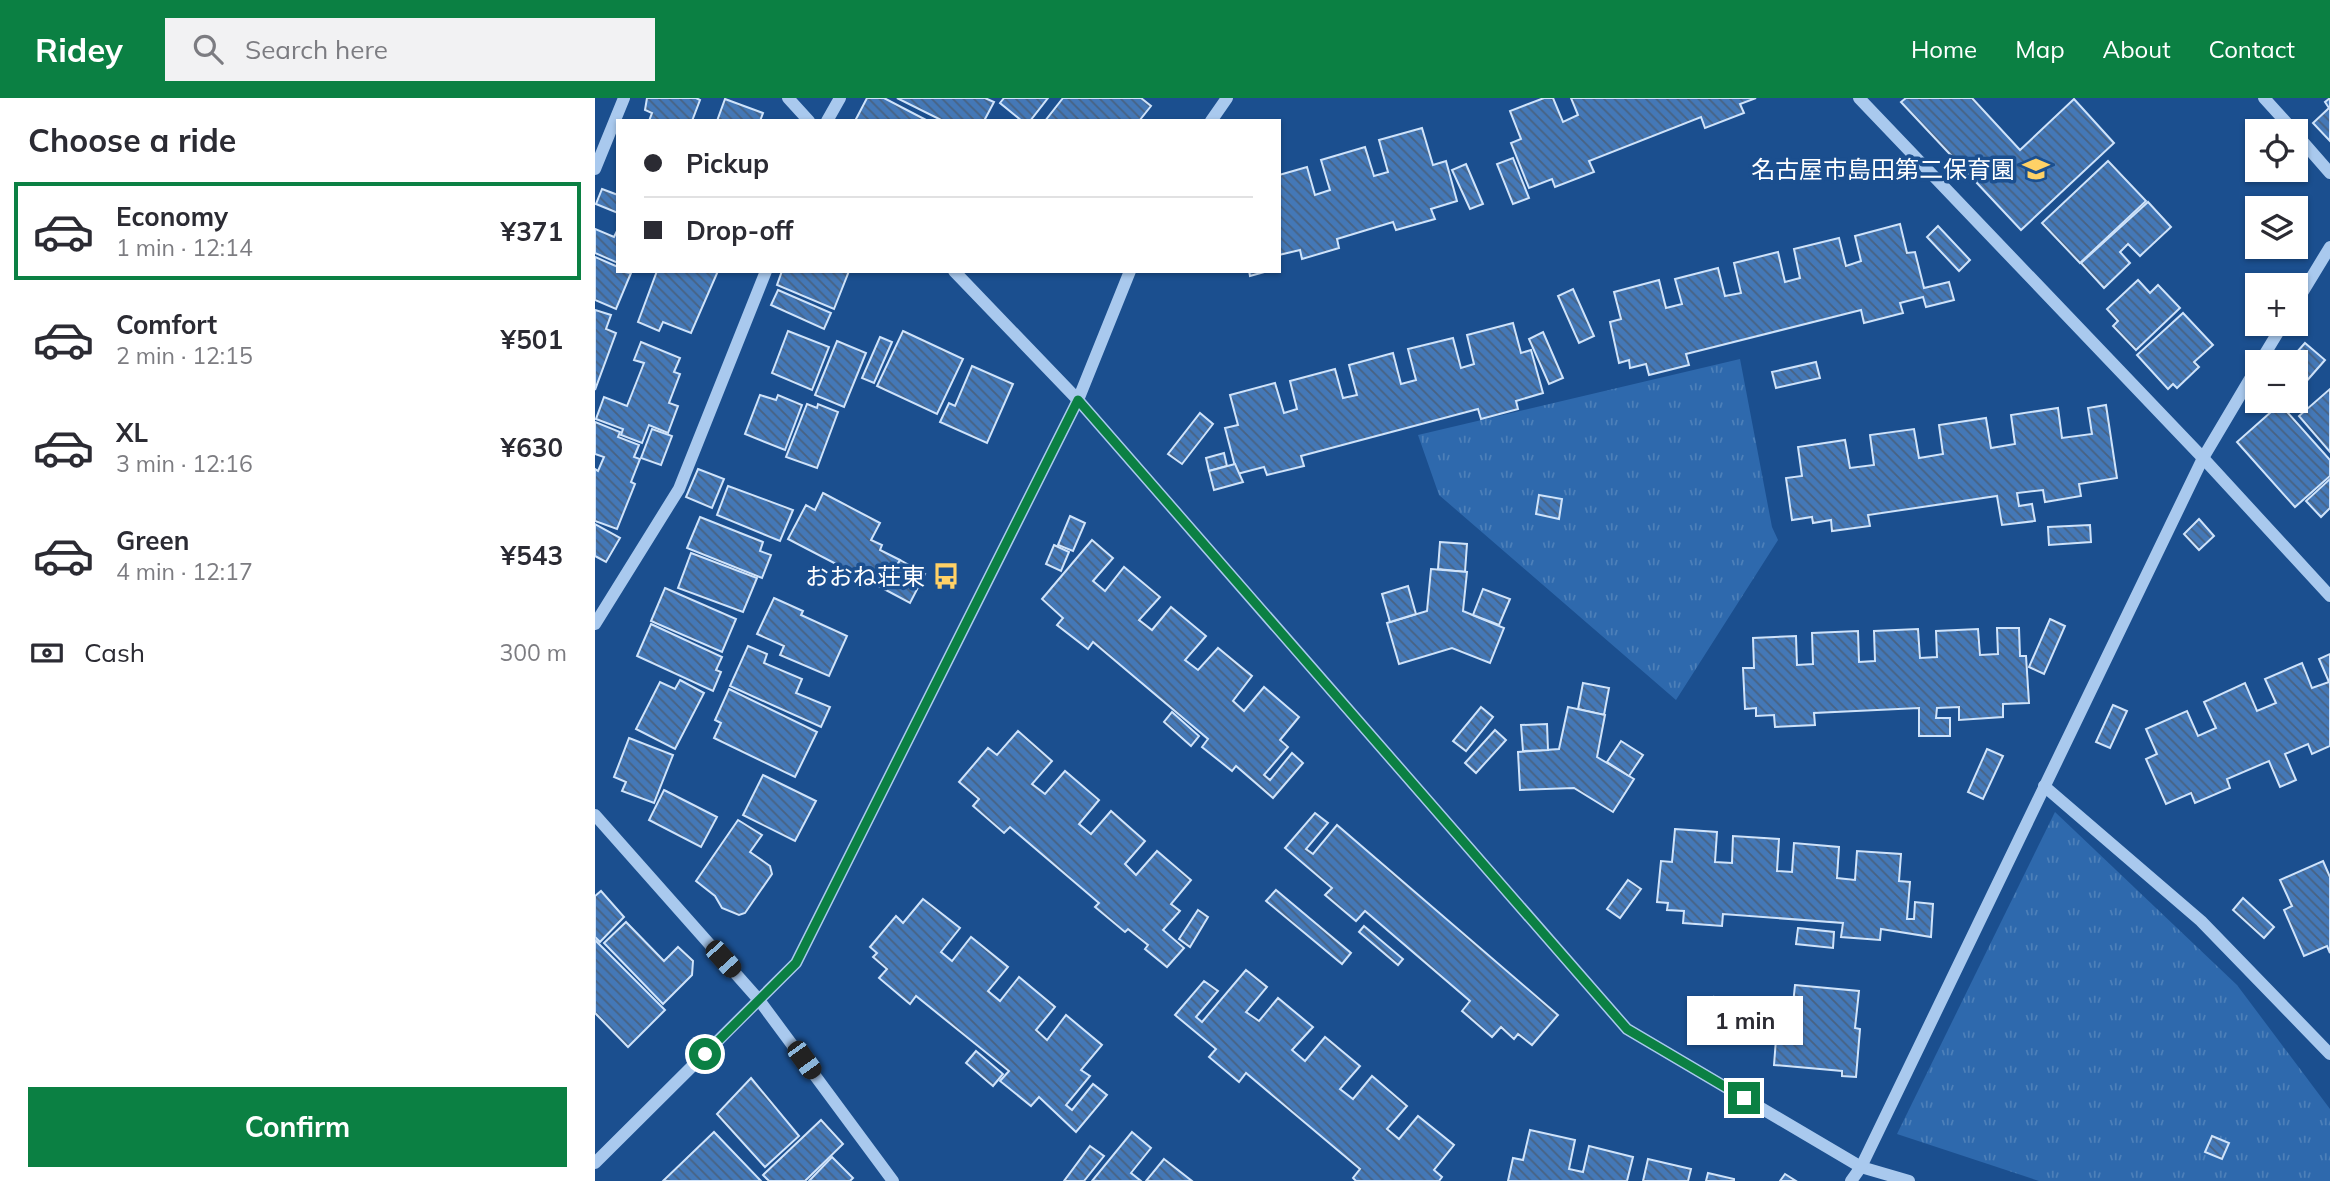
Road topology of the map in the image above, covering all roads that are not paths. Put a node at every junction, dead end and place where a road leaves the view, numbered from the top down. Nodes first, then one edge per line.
1 (624, 98) edge
2 (788, 98) edge
3 (840, 98) edge
4 (1227, 98) edge
5 (1859, 98) edge
6 (2264, 98) edge
7 (808, 119) edge
8 (828, 119) edge
9 (1212, 119) edge
10 (2283, 119) edge
11 (2308, 148) edge
12 (595, 169) edge
13 (2330, 173) edge
14 (2330, 247) edge
15 (765, 273) edge
16 (956, 273) edge
17 (1129, 273) edge
18 (2308, 283) edge
19 (2245, 387) edge
20 (1078, 400) junction
21 (2203, 457) junction
22 (2330, 596) edge
23 (595, 624) edge
24 (2044, 786) junction
25 (595, 815) edge
26 (759, 1000) junction
27 (2330, 1054) edge
28 (595, 1163) edge
29 (1861, 1167) junction
30 (893, 1181) edge
31 (1851, 1181) edge
32 (1909, 1181) edge

1 - 12 street
2 - 7 street
3 - 8 street
4 - 9 street
5 - 21 street
6 - 10 street
11 - 13 street
14 - 18 street
15 - 23 street
16 - 20 street
17 - 20 street
19 - 21 street
20 - 26 street
20 - 29 street
21 - 22 street
21 - 24 street
24 - 27 street
24 - 29 street
25 - 26 street
26 - 28 street
26 - 30 street
29 - 31 street
29 - 32 street

